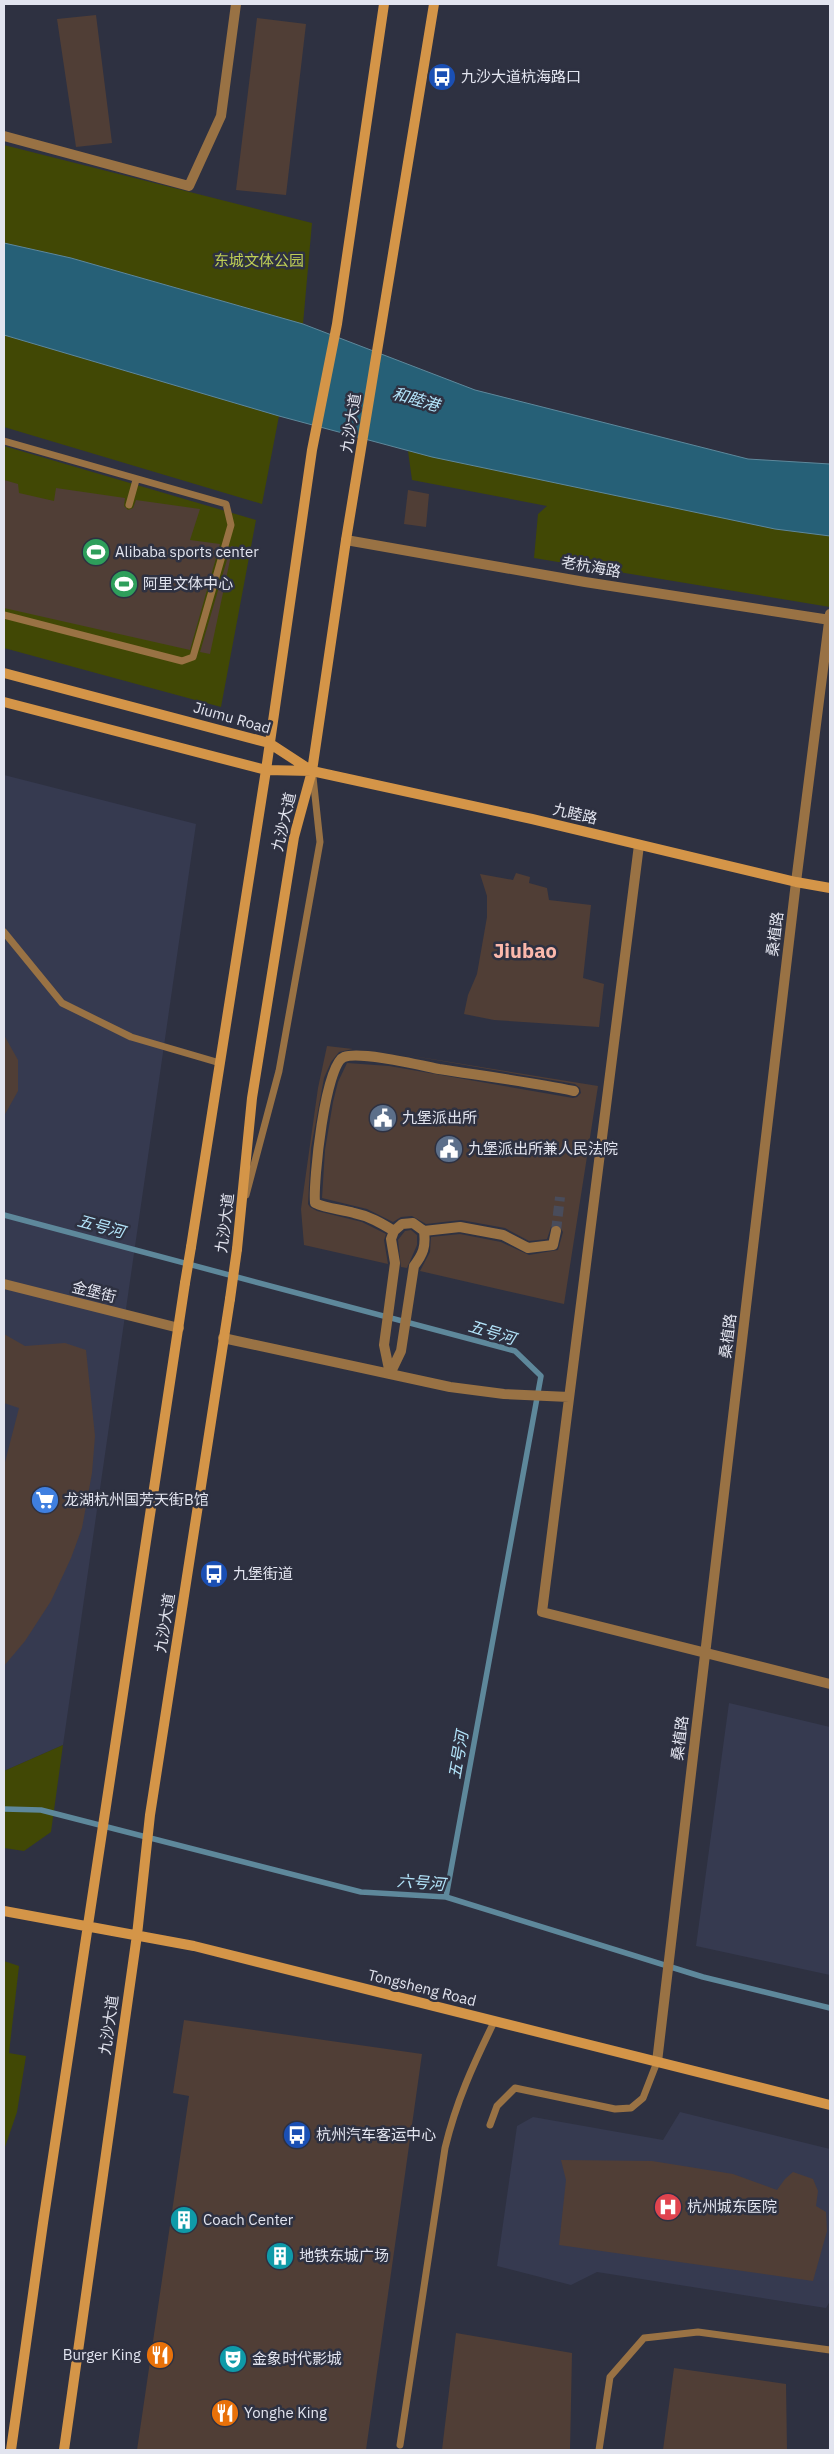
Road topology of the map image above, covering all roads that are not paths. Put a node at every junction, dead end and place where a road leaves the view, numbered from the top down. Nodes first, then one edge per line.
1 (236, 4) edge
2 (384, 4) edge
3 (434, 4) edge
4 (4, 136) edge
5 (4, 441) edge
6 (136, 480) junction
7 (129, 505) dead end
8 (346, 540) junction
9 (4, 615) edge
10 (830, 618) edge
11 (4, 673) edge
12 (4, 702) edge
13 (269, 743) junction
14 (266, 770) junction
15 (312, 771) junction
16 (639, 844) junction
17 (796, 882) junction
18 (830, 888) edge
19 (4, 932) edge
20 (220, 1063) junction
21 (574, 1091) dead end
22 (243, 1208) junction
23 (394, 1231) junction
24 (424, 1231) junction
25 (556, 1231) tunnel mouth
26 (4, 1284) edge
27 (179, 1328) junction
28 (223, 1338) junction
29 (390, 1374) junction
30 (569, 1398) junction
31 (706, 1653) junction
32 (830, 1684) edge
33 (4, 1911) edge
34 (88, 1926) junction
35 (137, 1934) junction
36 (494, 2022) junction
37 (657, 2062) junction
38 (830, 2105) edge
39 (490, 2125) dead end
40 (830, 2350) edge
41 (400, 2445) dead end
42 (11, 2450) edge
43 (64, 2450) edge
44 (599, 2450) edge

1 - 4 street
2 - 13 main road, 九沙大道
3 - 8 main road, 九沙大道
5 - 6 lane
6 - 7 lane
6 - 9 lane
8 - 10 street, 老杭海路
8 - 15 main road, 九沙大道
10 - 17 street, 桑植路
11 - 13 main road, Jiumu Road
12 - 14 main road
13 - 14 main road, 九沙大道
13 - 15 main road, Jiumu Road
14 - 15 main road
14 - 20 main road, 九沙大道
15 - 16 main road, 九睦路
15 - 22 main road, 九沙大道
15 - 22 lane
16 - 17 main road, 九睦路
16 - 30 street
17 - 18 main road, 九睦路
17 - 31 street, 桑植路
19 - 20 lane
20 - 27 main road, 九沙大道, bridge
21 - 23 street
22 - 28 main road, 九沙大道, bridge
23 - 24 street
23 - 29 street
24 - 25 street
24 - 29 street
26 - 27 street, 金堡街
27 - 34 main road, 九沙大道
28 - 29 street
28 - 35 main road, 九沙大道
29 - 30 street
30 - 31 street
31 - 32 street
31 - 37 street, 桑植路
33 - 34 main road, Tongsheng Road
34 - 35 main road, Tongsheng Road
34 - 42 main road, 九沙大道
35 - 36 main road, Tongsheng Road
35 - 43 main road, 九沙大道
36 - 37 main road, Tongsheng Road
36 - 41 lane
37 - 38 main road, Tongsheng Road
37 - 39 lane
40 - 44 lane

